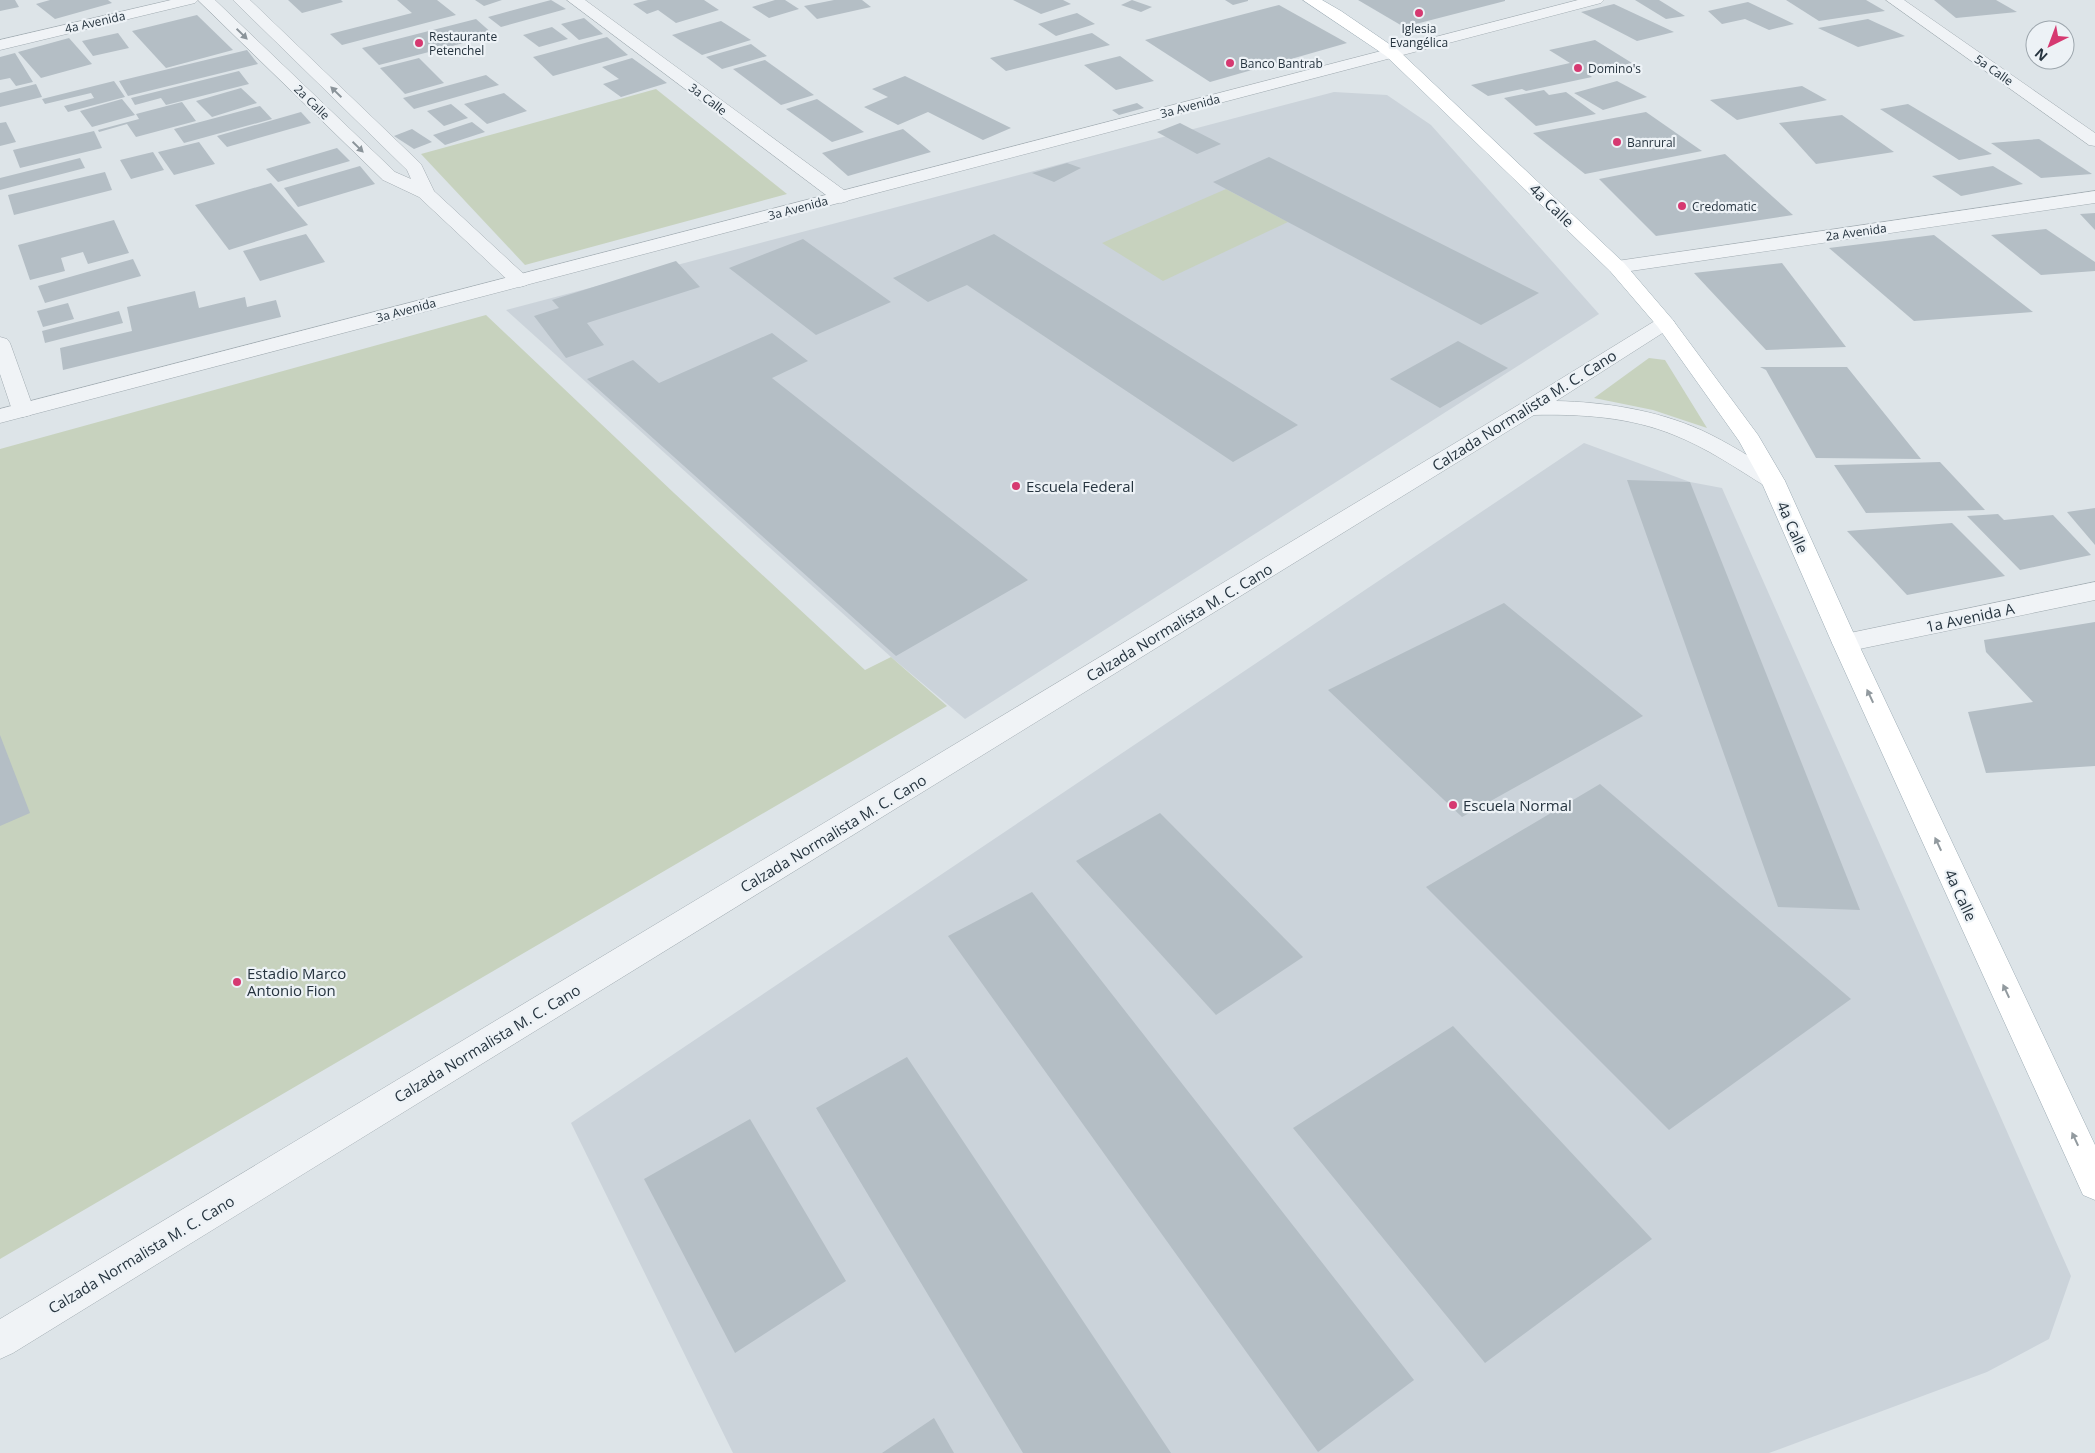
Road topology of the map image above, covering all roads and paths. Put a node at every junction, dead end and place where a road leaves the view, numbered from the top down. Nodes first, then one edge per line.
1 (190, 0) edge
2 (206, 0) edge
3 (241, 0) edge
4 (575, 0) edge
5 (1311, 0) edge
6 (1596, 0) edge
7 (1894, 0) edge
8 (0, 45) edge
9 (1392, 54) junction
10 (2095, 141) edge
11 (426, 193) junction
12 (841, 197) junction
13 (2095, 197) edge
14 (1617, 267) junction
15 (520, 281) junction
16 (1665, 323) junction
17 (0, 343) edge
18 (1528, 409) junction
19 (23, 410) junction
20 (0, 416) edge
21 (1773, 481) junction
22 (2095, 591) edge
23 (1845, 643) junction
24 (2095, 1183) edge
25 (0, 1340) edge

1 - 8 street, 4a Avenida
2 -> 11 street, 2a Calle
11 -> 3 street, 2a Calle
4 - 12 street, 3a Calle
5 - 9 main road, 4a Calle
6 - 9 street, 3a Avenida
7 - 10 street, 5a Calle
9 - 12 street, 3a Avenida
9 - 14 main road, 4a Calle
11 - 15 street, 2a Calle
12 - 15 street, 3a Avenida
13 - 14 street, 2a Avenida
14 - 16 main road, 4a Calle
15 - 19 street, 3a Avenida
16 - 18 street, Calzada Normalista M. C. Cano
16 - 21 main road, 4a Calle
17 - 19 street
18 - 21 street
18 - 25 street, Calzada Normalista M. C. Cano
19 - 20 street, 3a Avenida
21 - 23 main road, 4a Calle
22 - 23 street, 1a Avenida A
24 -> 23 main road, 4a Calle

